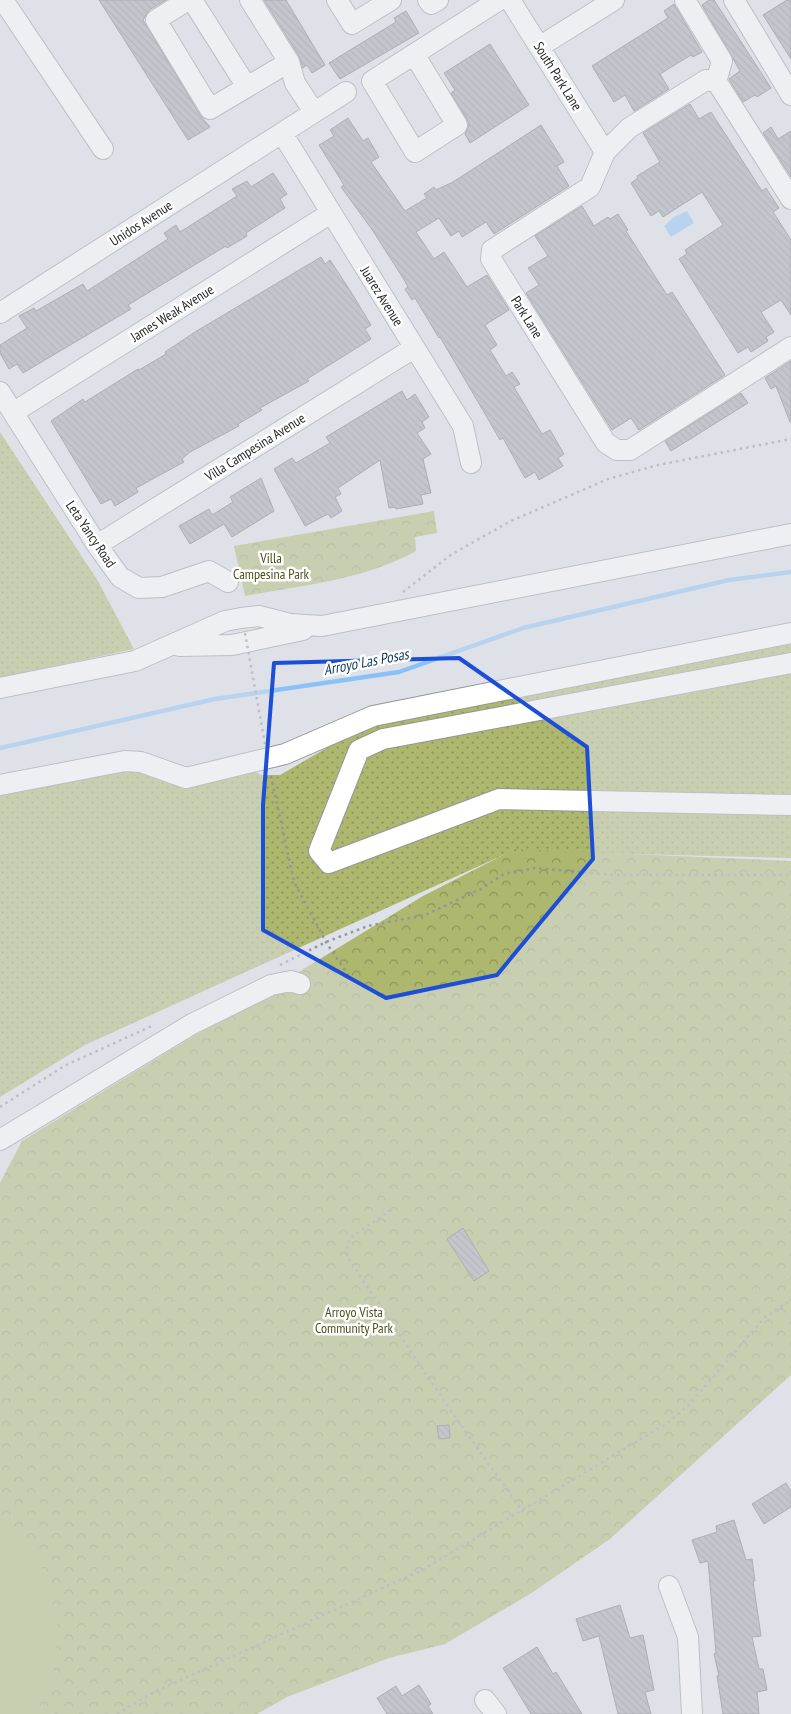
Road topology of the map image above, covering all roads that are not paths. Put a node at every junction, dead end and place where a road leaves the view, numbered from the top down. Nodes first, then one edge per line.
1 (3, 0) edge
2 (188, 0) edge
3 (192, 0) edge
4 (250, 0) edge
5 (337, 0) edge
6 (391, 0) edge
7 (428, 0) edge
8 (438, 0) edge
9 (500, 0) edge
10 (510, 0) edge
11 (614, 0) edge
12 (684, 0) edge
13 (734, 0) edge
14 (539, 47) junction
15 (414, 54) junction
16 (288, 62) junction
17 (716, 82) junction
18 (247, 87) junction
19 (346, 92) dead end
20 (791, 95) edge
21 (314, 112) junction
22 (282, 133) junction
23 (103, 149) dead end
24 (605, 152) junction
25 (791, 199) edge
26 (331, 213) junction
27 (0, 313) edge
28 (791, 347) edge
29 (414, 348) junction
30 (0, 392) edge
31 (14, 412) junction
32 (471, 463) dead end
33 (791, 534) edge
34 (97, 545) junction
35 (228, 582) dead end
36 (791, 633) edge
37 (791, 663) edge
38 (0, 688) edge
39 (0, 785) edge
40 (791, 805) edge
41 (300, 984) dead end
42 (0, 1140) edge
43 (669, 1586) dead end
44 (692, 1714) edge

1 - 23 street
2 - 18 street
3 - 18 street
4 - 16 street
5 - 6 street
7 - 8 street
9 - 15 street
10 - 14 street, South Park Lane
11 - 14 street
12 - 17 street
13 - 20 street
14 - 24 street, South Park Lane
15 - 15 street
16 - 18 street
16 - 21 street
17 - 24 street, Park Lane
17 - 25 street
19 - 21 street, Unidos Avenue
21 - 22 street, Unidos Avenue
22 - 26 street, Juarez Avenue
22 - 27 street, Unidos Avenue
24 - 28 street, Park Lane
26 - 29 street, Juarez Avenue
26 - 31 street, James Weak Avenue
29 - 32 street, Juarez Avenue
29 - 34 street, Villa Campesina Avenue
30 - 31 street, Leta Yancy Road
31 - 34 street, Leta Yancy Road
33 - 38 street
34 - 35 street, Leta Yancy Road
36 - 39 street
37 - 40 street
41 - 42 street
43 - 44 street

